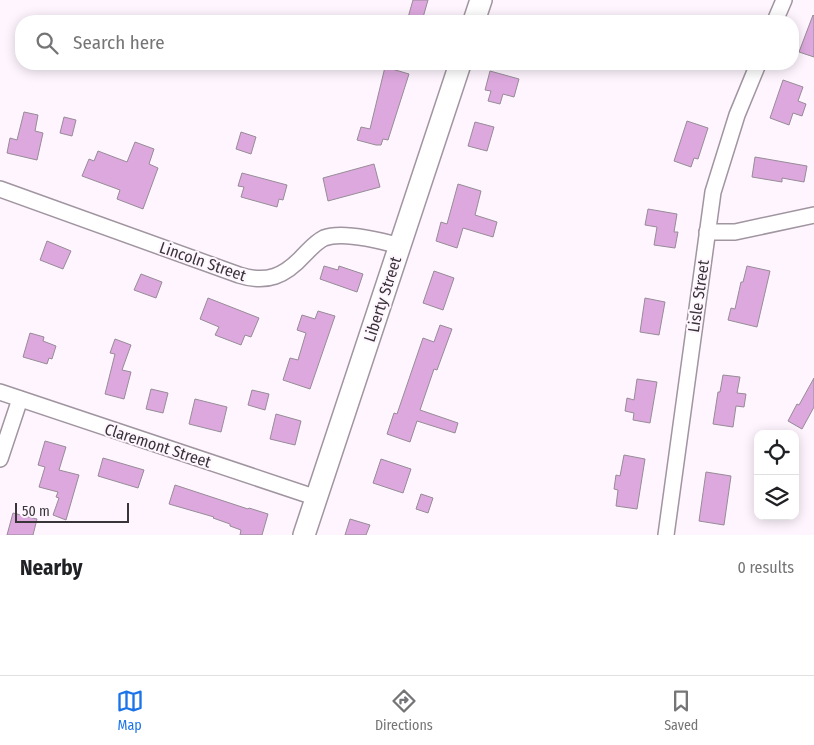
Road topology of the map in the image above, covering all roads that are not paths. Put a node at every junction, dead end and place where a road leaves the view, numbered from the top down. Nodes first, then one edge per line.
1 (481, 0) edge
2 (784, 0) edge
3 (476, 15) edge
4 (778, 15) edge
5 (458, 70) edge
6 (756, 70) edge
7 (0, 189) edge
8 (814, 215) edge
9 (707, 232) junction
10 (400, 246) junction
11 (0, 392) edge
12 (20, 399) junction
13 (0, 459) edge
14 (317, 498) junction
15 (304, 535) edge
16 (666, 535) edge

1 - 3 main road
2 - 4 street
5 - 10 main road, Liberty Street
6 - 9 street, Lisle Street
7 - 10 street, Lincoln Street
8 - 9 street
9 - 16 street, Lisle Street
10 - 14 main road, Liberty Street
11 - 12 street, Claremont Street
12 - 13 street
12 - 14 street, Claremont Street
14 - 15 main road, Liberty Street

